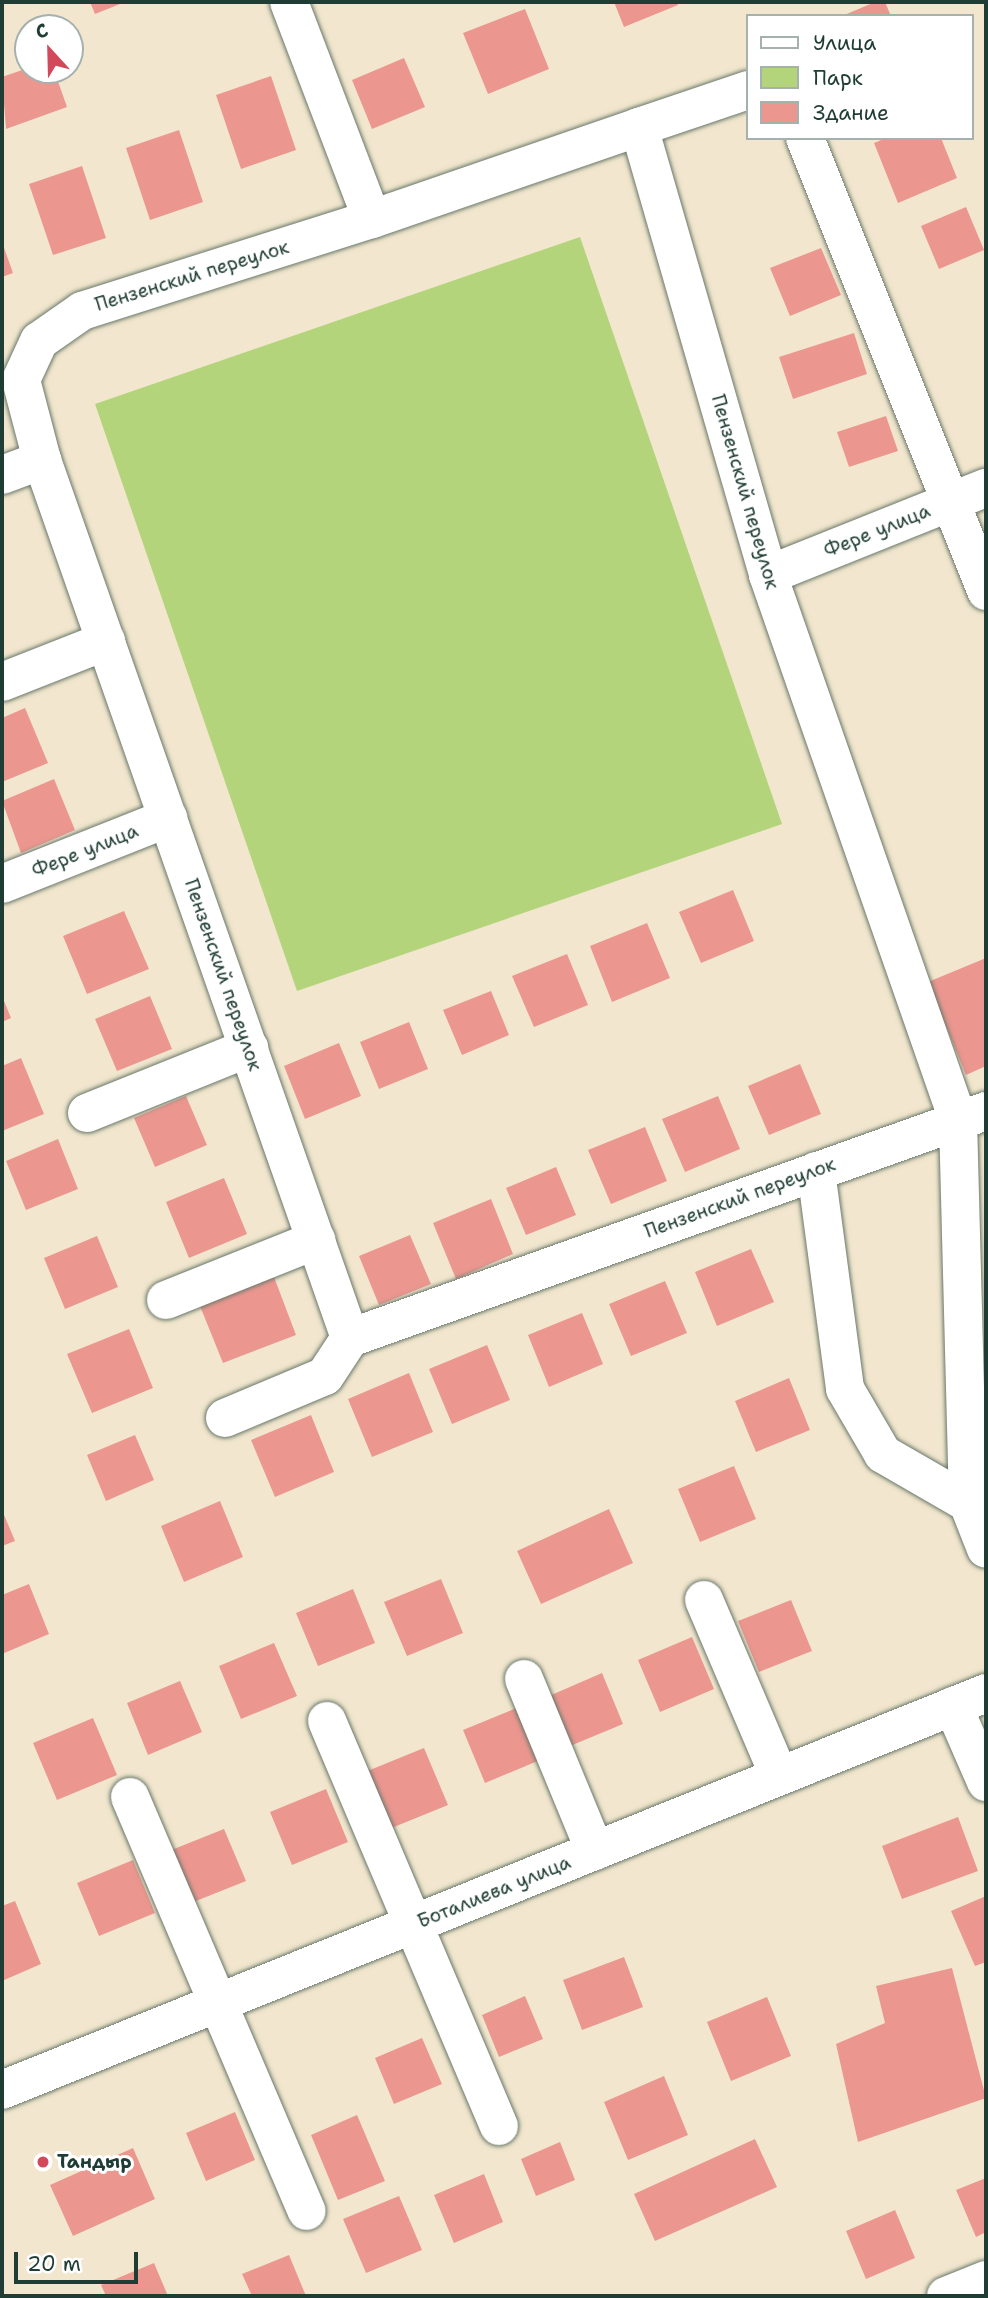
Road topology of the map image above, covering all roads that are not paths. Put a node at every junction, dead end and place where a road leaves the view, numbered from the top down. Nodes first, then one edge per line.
1 (289, 2) edge
2 (746, 91) edge
3 (639, 127) junction
4 (806, 140) edge
5 (372, 219) junction
6 (39, 341) junction
7 (2, 348) edge
8 (43, 460) junction
9 (2, 475) edge
10 (986, 488) edge
11 (949, 502) junction
12 (768, 575) junction
13 (986, 591) edge
14 (106, 641) junction
15 (2, 682) edge
16 (168, 818) junction
17 (2, 884) edge
18 (248, 1048) junction
19 (87, 1113) dead end
20 (972, 1116) edge
21 (816, 1171) junction
22 (316, 1240) junction
23 (166, 1300) dead end
24 (350, 1338) junction
25 (225, 1418) dead end
26 (968, 1503) junction
27 (986, 1549) edge
28 (704, 1600) dead end
29 (524, 1679) dead end
30 (970, 1699) edge
31 (327, 1721) dead end
32 (779, 1776) junction
33 (986, 1782) edge
34 (130, 1797) dead end
35 (595, 1851) junction
36 (413, 1924) junction
37 (218, 2003) junction
38 (2, 2090) edge
39 (499, 2126) dead end
40 (307, 2211) dead end
41 (986, 2280) edge
42 (946, 2296) edge

1 - 5 street
2 - 3 street
3 - 5 street, Пензенский переулок
3 - 12 street, Пензенский переулок
4 - 11 street
5 - 6 street, Пензенский переулок
6 - 7 street
6 - 8 street, Пензенский переулок
8 - 9 street
8 - 14 street, Пензенский переулок
10 - 11 street, Фере улица
11 - 12 street, Фере улица
11 - 13 street
12 - 20 street, Пензенский переулок
14 - 15 street
14 - 16 street, Пензенский переулок
16 - 17 street, Фере улица
16 - 18 street, Пензенский переулок
18 - 19 street
18 - 22 street, Пензенский переулок
20 - 21 street, Пензенский переулок
20 - 26 street, Пензенский переулок
21 - 24 street, Пензенский переулок
21 - 26 street
22 - 23 street
22 - 24 street, Пензенский переулок
24 - 25 street
26 - 27 street, Пензенский переулок
28 - 32 street
29 - 35 street
30 - 32 street, Боталиева улица
30 - 33 street
31 - 36 street
32 - 35 street, Боталиева улица
34 - 37 street
35 - 36 street, Боталиева улица
36 - 37 street, Боталиева улица
36 - 39 street
37 - 38 street, Боталиева улица
37 - 40 street
41 - 42 street

